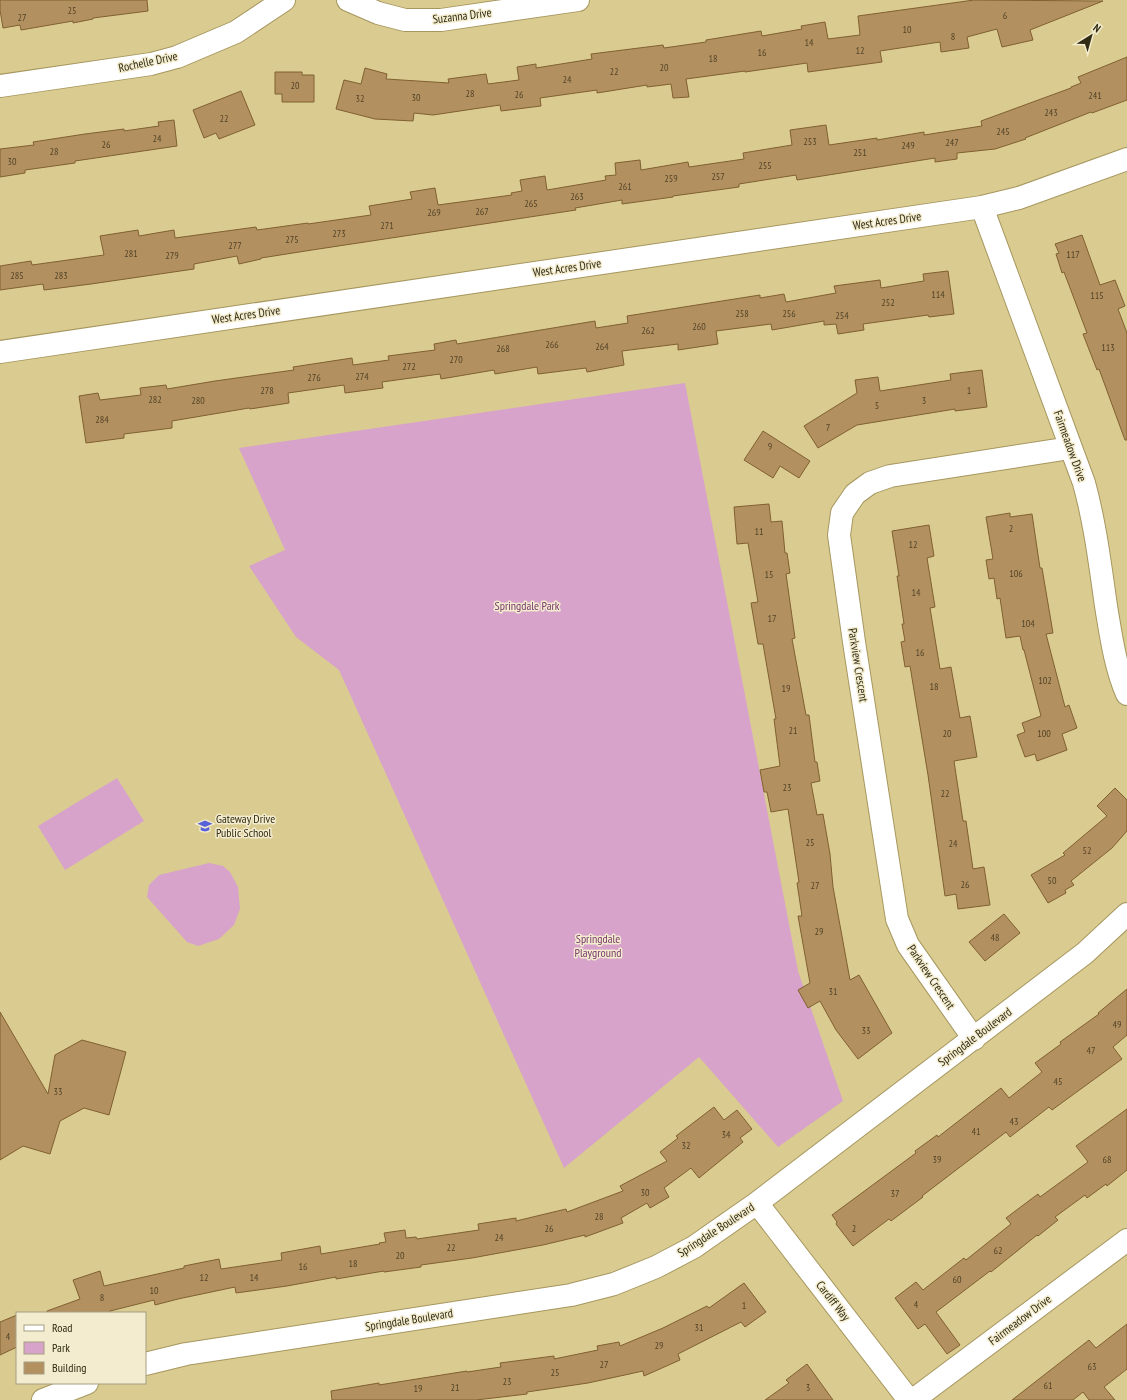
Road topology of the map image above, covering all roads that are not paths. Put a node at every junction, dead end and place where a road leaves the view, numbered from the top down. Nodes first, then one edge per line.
1 (284, 0) edge
2 (348, 0) edge
3 (578, 0) edge
4 (0, 86) edge
5 (1127, 159) edge
6 (982, 207) junction
7 (0, 352) edge
8 (1070, 448) junction
9 (1127, 694) edge
10 (1127, 914) edge
11 (974, 1039) junction
12 (757, 1203) junction
13 (1127, 1240) edge
14 (146, 1364) edge
15 (84, 1384) edge
16 (42, 1400) edge
17 (909, 1400) edge
18 (913, 1400) edge

1 - 4 street, Rochelle Drive
2 - 3 street, Suzanna Drive
5 - 6 street, West Acres Drive
6 - 7 street, West Acres Drive
6 - 8 street, Fairmeadow Drive
8 - 9 street, Fairmeadow Drive
8 - 11 street, Parkview Crescent
10 - 11 street, Springdale Boulevard
11 - 12 street, Springdale Boulevard
12 - 14 street, Springdale Boulevard
12 - 17 street, Cardiff Way
13 - 18 street, Fairmeadow Drive
15 - 16 street

